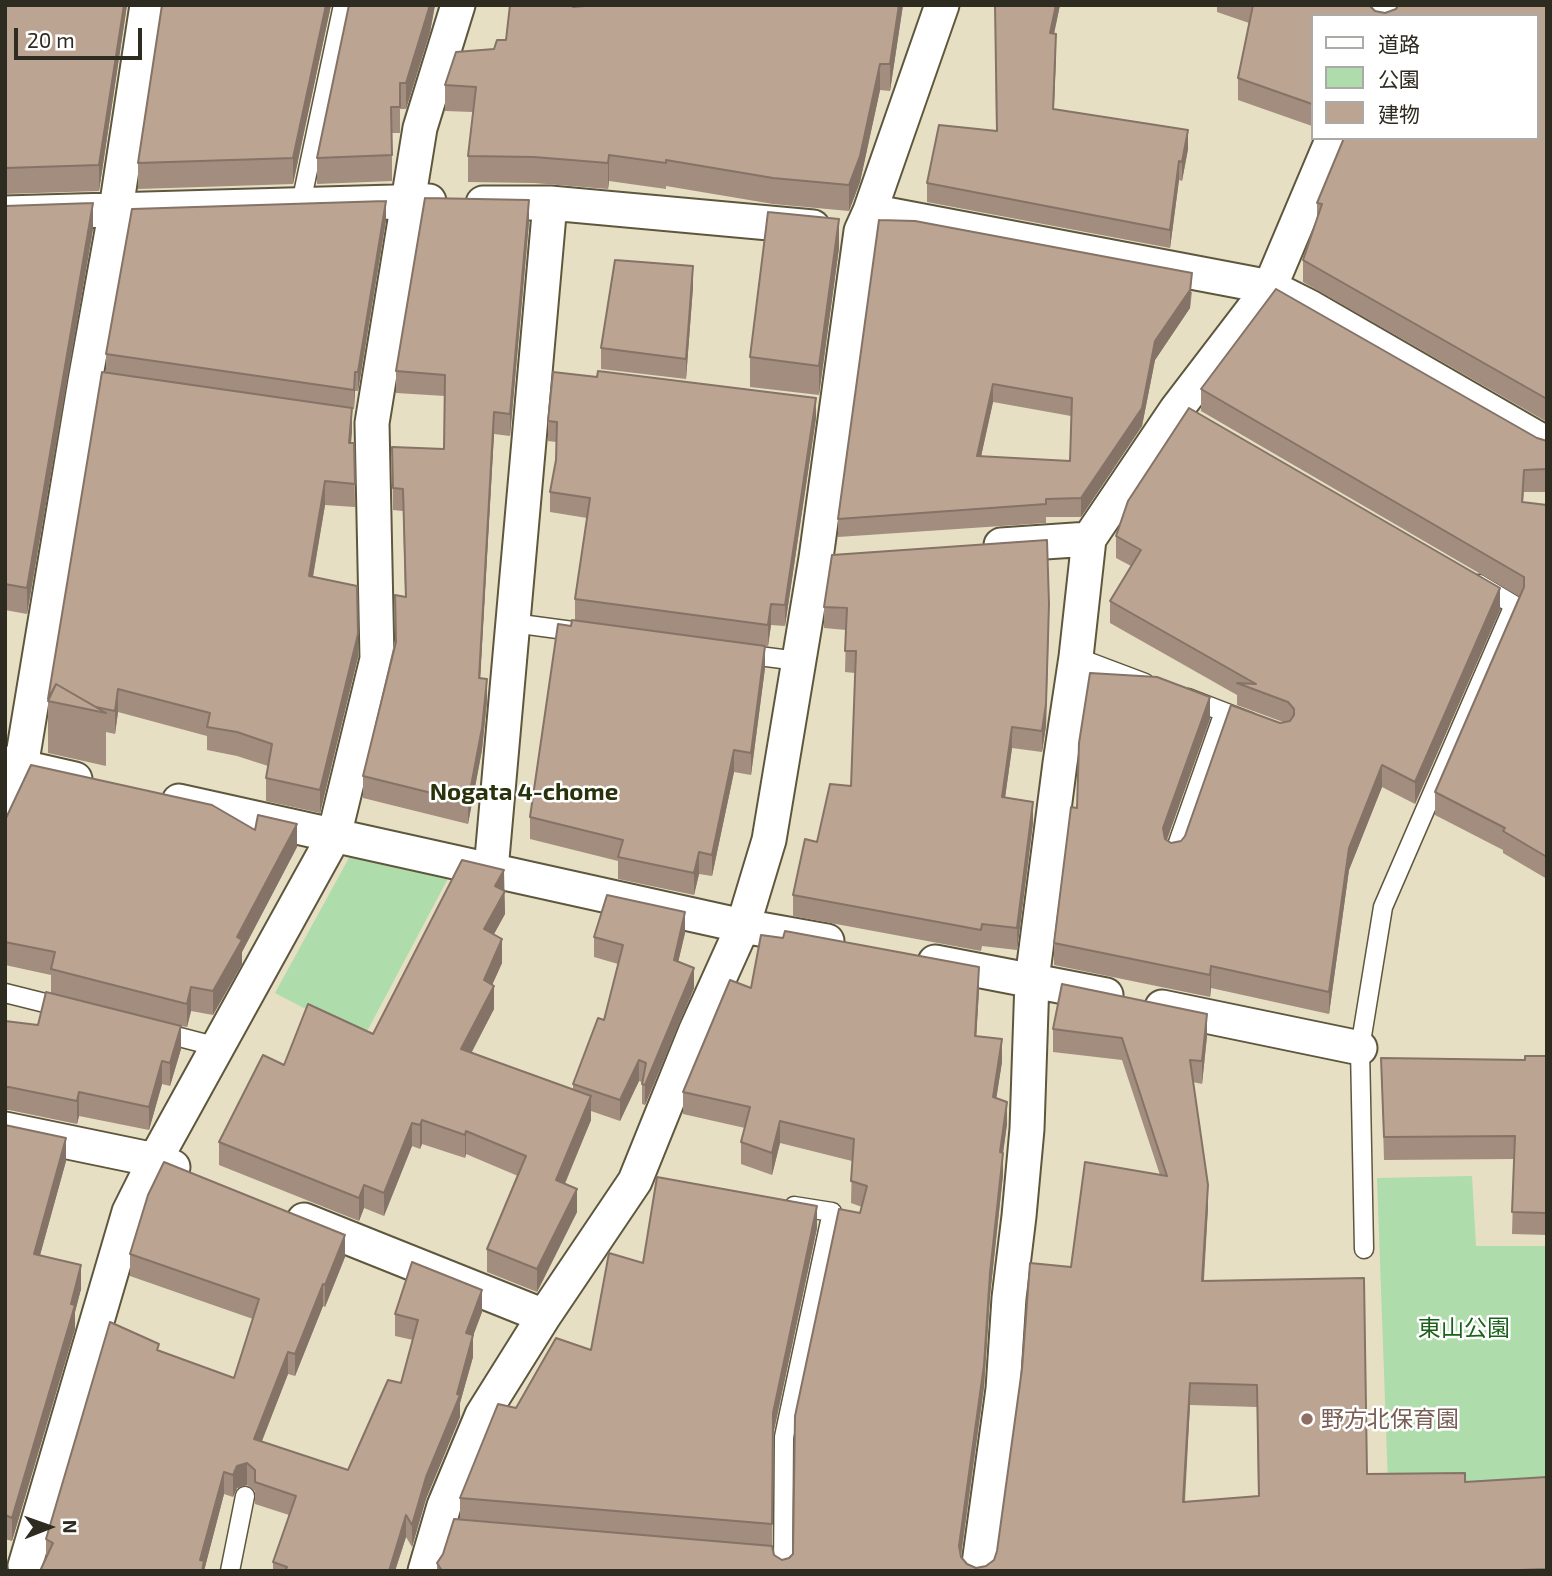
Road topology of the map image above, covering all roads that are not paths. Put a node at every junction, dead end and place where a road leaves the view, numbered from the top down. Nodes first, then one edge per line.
1 (147, 5) edge
2 (344, 5) edge
3 (458, 5) edge
4 (942, 5) edge
5 (1331, 140) edge
6 (408, 200) junction
7 (301, 203) junction
8 (550, 203) junction
9 (116, 209) junction
10 (5, 213) edge
11 (866, 221) junction
12 (1270, 287) junction
13 (1547, 444) edge
14 (1089, 539) junction
15 (966, 547) edge
16 (1461, 574) edge
17 (513, 623) junction
18 (594, 634) edge
19 (730, 652) edge
20 (1076, 657) junction
21 (798, 661) junction
22 (1224, 712) junction
23 (1271, 729) edge
24 (13, 765) edge
25 (103, 785) edge
26 (144, 794) edge
27 (5, 797) edge
28 (334, 836) junction
29 (1174, 854) edge
30 (491, 870) junction
31 (743, 926) junction
32 (853, 946) edge
33 (908, 957) edge
34 (1032, 980) junction
35 (5, 993) edge
36 (85, 1013) edge
37 (138, 1027) edge
38 (218, 1047) junction
39 (1360, 1048) junction
40 (5, 1129) edge
41 (155, 1160) junction
42 (207, 1181) edge
43 (779, 1204) edge
44 (272, 1207) edge
45 (1364, 1249) dead end
46 (544, 1315) junction
47 (245, 1496) dead end
48 (779, 1562) edge
49 (21, 1567) edge
50 (230, 1571) edge
51 (425, 1571) edge
52 (978, 1571) edge

1 - 9 street
2 - 7 lane
3 - 6 street
4 - 11 street
5 - 12 street
6 - 7 street
6 - 8 street
6 - 28 street
7 - 9 street
8 - 11 street
8 - 17 street
9 - 10 street
9 - 24 street
11 - 12 street
11 - 21 street
12 - 13 street
12 - 14 street
14 - 15 street
14 - 20 street
16 - 39 lane
17 - 18 lane
17 - 30 street
19 - 21 lane
20 - 22 lane
20 - 34 street
21 - 31 street
22 - 23 lane
22 - 29 lane
24 - 25 street
24 - 27 street
26 - 28 street
28 - 30 street
28 - 38 street
30 - 31 street
31 - 32 street
31 - 46 street
33 - 34 street
34 - 39 street
34 - 52 street
35 - 36 lane
37 - 38 lane
38 - 41 street
39 - 45 lane
40 - 41 street
41 - 42 street
41 - 49 street
43 - 48 lane
44 - 46 street
46 - 51 street
47 - 50 lane

